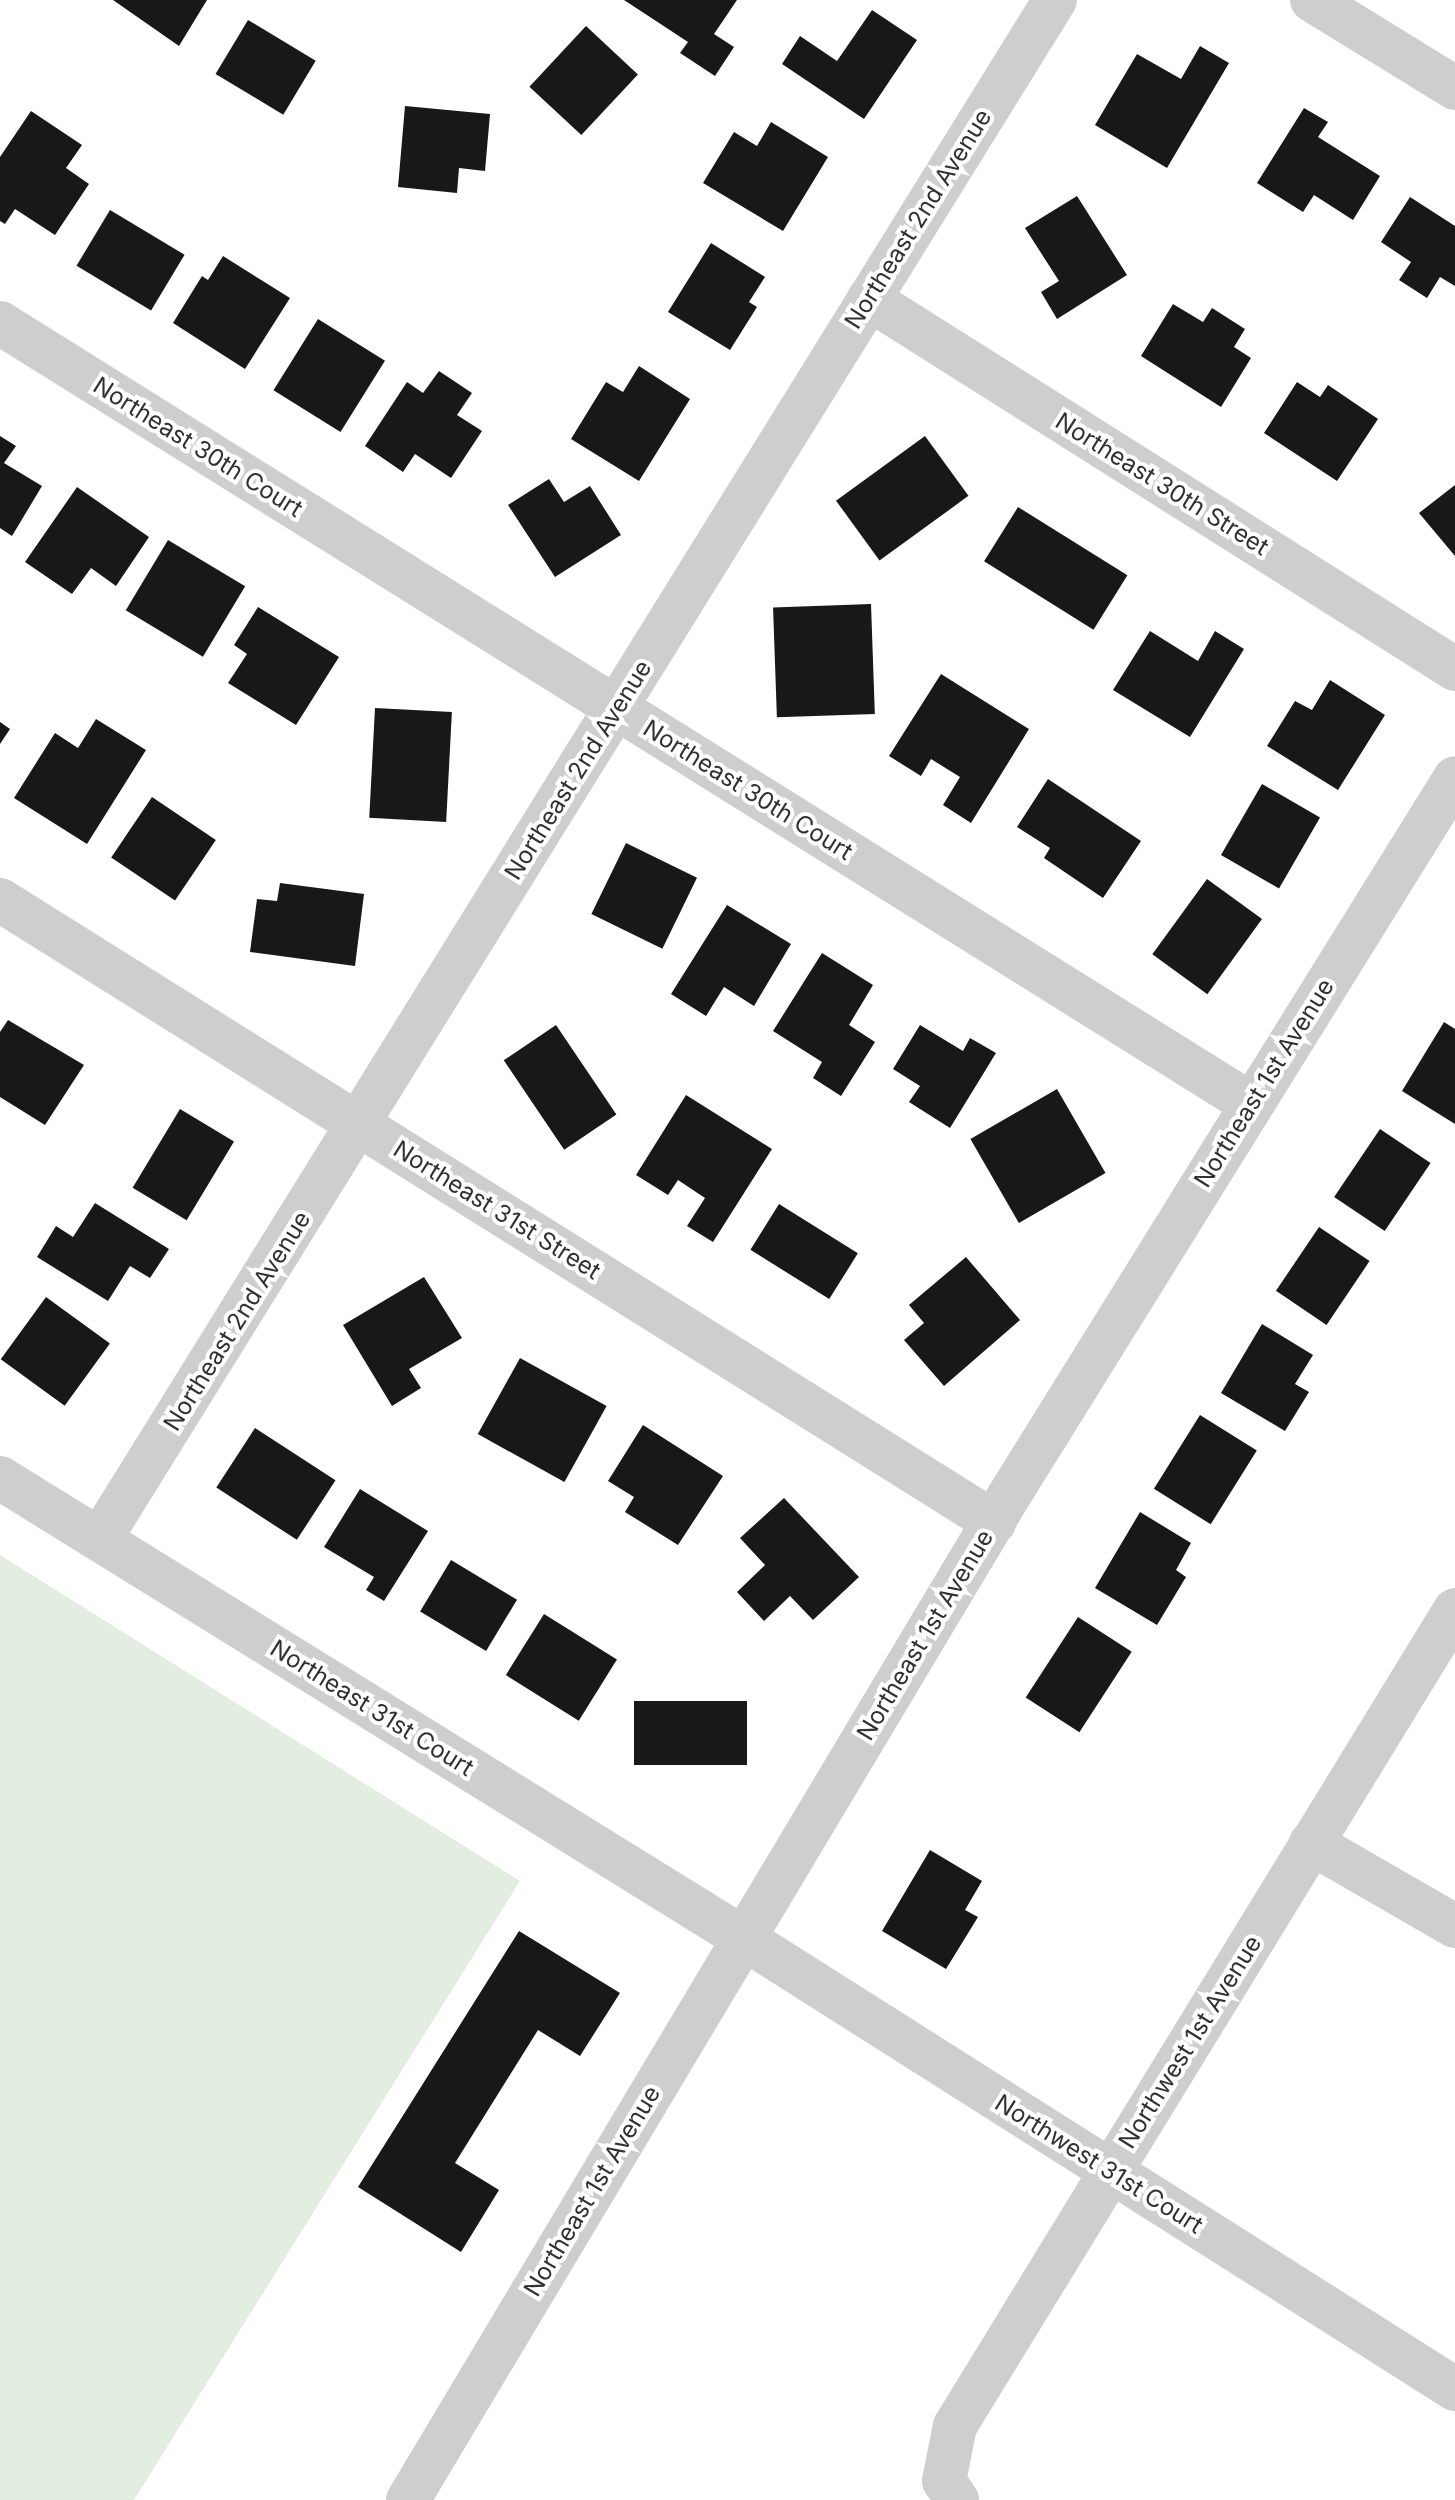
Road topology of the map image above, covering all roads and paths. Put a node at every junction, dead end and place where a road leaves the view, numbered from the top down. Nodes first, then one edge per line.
1 (1055, 0) edge
2 (1312, 0) edge
3 (1455, 88) edge
4 (869, 299) junction
5 (0, 323) edge
6 (1455, 669) edge
7 (617, 708) junction
8 (1455, 778) edge
9 (0, 900) edge
10 (1251, 1104) junction
11 (360, 1124) junction
12 (0, 1478) edge
13 (994, 1522) junction
14 (100, 1539) junction
15 (1455, 1610) edge
16 (1311, 1843) junction
17 (1455, 1926) edge
18 (743, 1938) junction
19 (1110, 2172) junction
20 (1455, 2389) edge
21 (951, 2490) edge
22 (408, 2500) edge

1 - 4 street, Northeast 2nd Avenue
2 - 3 street
4 - 6 street, Northeast 30th Street
4 - 7 street, Northeast 2nd Avenue
5 - 7 street, Northeast 30th Court
7 - 10 street, Northeast 30th Court
7 - 11 street, Northeast 2nd Avenue
8 - 10 street, Northeast 1st Avenue
9 - 11 street, Northeast 31st Street
10 - 13 street, Northeast 1st Avenue
11 - 13 street, Northeast 31st Street
11 - 14 street, Northeast 2nd Avenue
12 - 14 street, Northeast 31st Court
13 - 18 street, Northeast 1st Avenue
14 - 18 street, Northeast 31st Court
15 - 16 street, Northwest 1st Avenue
16 - 17 street
16 - 19 street, Northwest 1st Avenue
18 - 19 street, Northwest 31st Court
18 - 22 street, Northeast 1st Avenue
19 - 20 street, Northwest 31st Court
19 - 21 street, Northwest 1st Avenue

